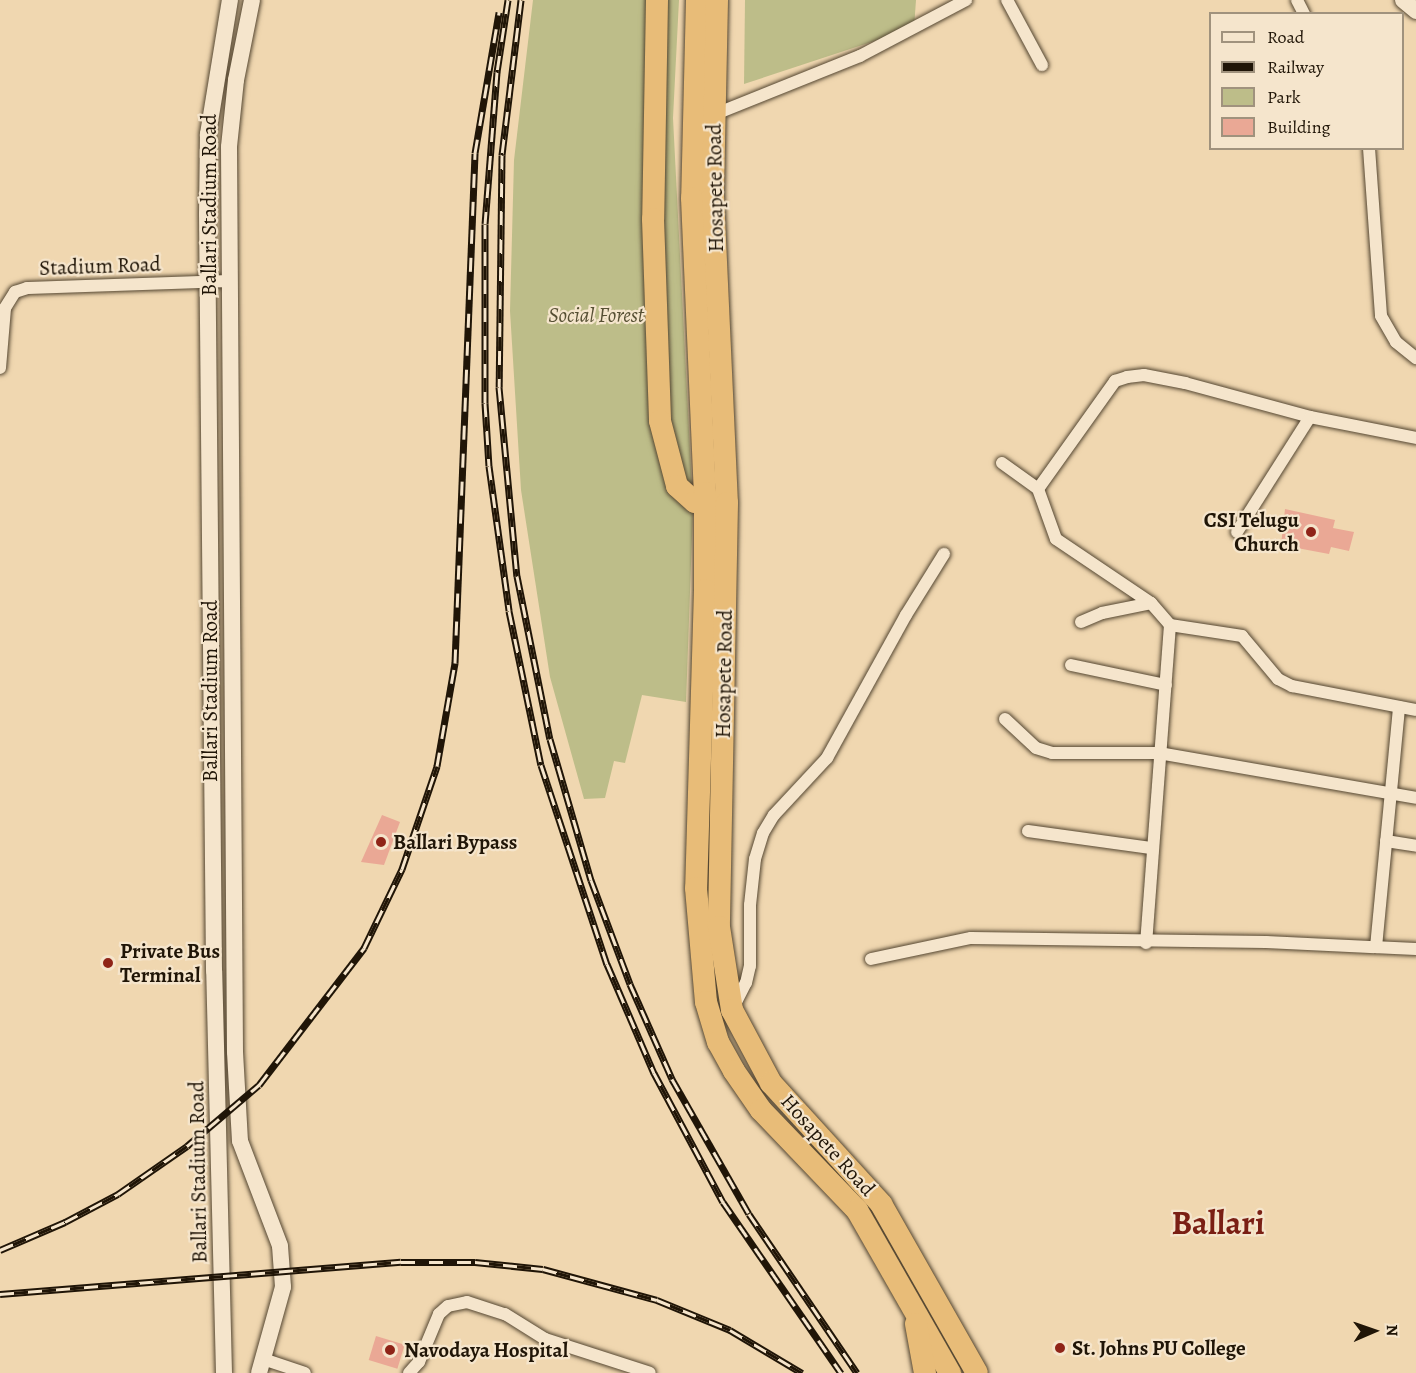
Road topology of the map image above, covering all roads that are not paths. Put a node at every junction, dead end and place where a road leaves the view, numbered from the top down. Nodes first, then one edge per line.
1 (230, 0) edge
2 (252, 0) edge
3 (657, 0) edge
4 (696, 0) edge
5 (717, 0) edge
6 (966, 0) edge
7 (1007, 0) edge
8 (1402, 0) edge
9 (1416, 11) edge
10 (1042, 64) dead end
11 (713, 115) junction
12 (1369, 150) edge
13 (230, 281) junction
14 (207, 282) junction
15 (1416, 358) edge
16 (0, 368) edge
17 (1310, 417) junction
18 (1416, 438) edge
19 (1002, 463) dead end
20 (1038, 489) junction
21 (727, 503) junction
22 (705, 504) junction
23 (1237, 532) dead end
24 (944, 554) dead end
25 (1151, 603) junction
26 (1081, 622) dead end
27 (1170, 625) junction
28 (1071, 664) dead end
29 (1166, 685) junction
30 (1399, 707) junction
31 (1416, 710) edge
32 (1005, 719) dead end
33 (1159, 753) junction
34 (1391, 793) junction
35 (1416, 798) edge
36 (1028, 831) dead end
37 (1386, 841) junction
38 (1416, 846) edge
39 (1151, 848) junction
40 (1146, 943) junction
41 (1376, 947) junction
42 (1416, 949) edge
43 (871, 960) dead end
44 (214, 971) junction
45 (234, 972) junction
46 (732, 1010) junction
47 (912, 1304) junction
48 (963, 1348) junction
49 (261, 1366) edge
50 (947, 1371) edge
51 (974, 1371) edge
52 (224, 1373) edge
53 (305, 1373) edge
54 (409, 1373) edge
55 (650, 1373) edge
56 (925, 1373) edge

1 - 14 street, Ballari Stadium Road
2 - 13 street, Ballari Stadium Road
3 - 22 highway
4 - 22 highway, Hosapete Road
5 - 11 highway, Hosapete Road
6 - 11 street
7 - 10 street
8 - 9 street
11 - 21 highway, Hosapete Road
12 - 15 street
13 - 14 street, Stadium Road
13 - 45 street, Ballari Stadium Road
14 - 16 street, Stadium Road
14 - 44 street, Ballari Stadium Road
17 - 18 street
17 - 20 street
17 - 23 street
19 - 20 street
20 - 25 street
21 - 22 highway
21 - 46 highway, Hosapete Road
22 - 47 highway, Hosapete Road
24 - 46 street
25 - 26 street
25 - 27 street
27 - 29 street
27 - 30 street
28 - 29 street
29 - 33 street
30 - 31 street
30 - 34 street
32 - 33 street
33 - 34 street
33 - 39 street
34 - 35 street
34 - 37 street
36 - 39 street
37 - 38 street
37 - 41 street
39 - 40 street
40 - 41 street
40 - 43 street
41 - 42 street
44 - 45 street
44 - 52 street, Ballari Stadium Road
45 - 49 street, Ballari Stadium Road
46 - 48 highway, Hosapete Road
47 - 50 highway, Hosapete Road
47 - 56 highway
48 - 50 highway
48 - 51 highway, Hosapete Road
49 - 53 street
54 - 55 street

